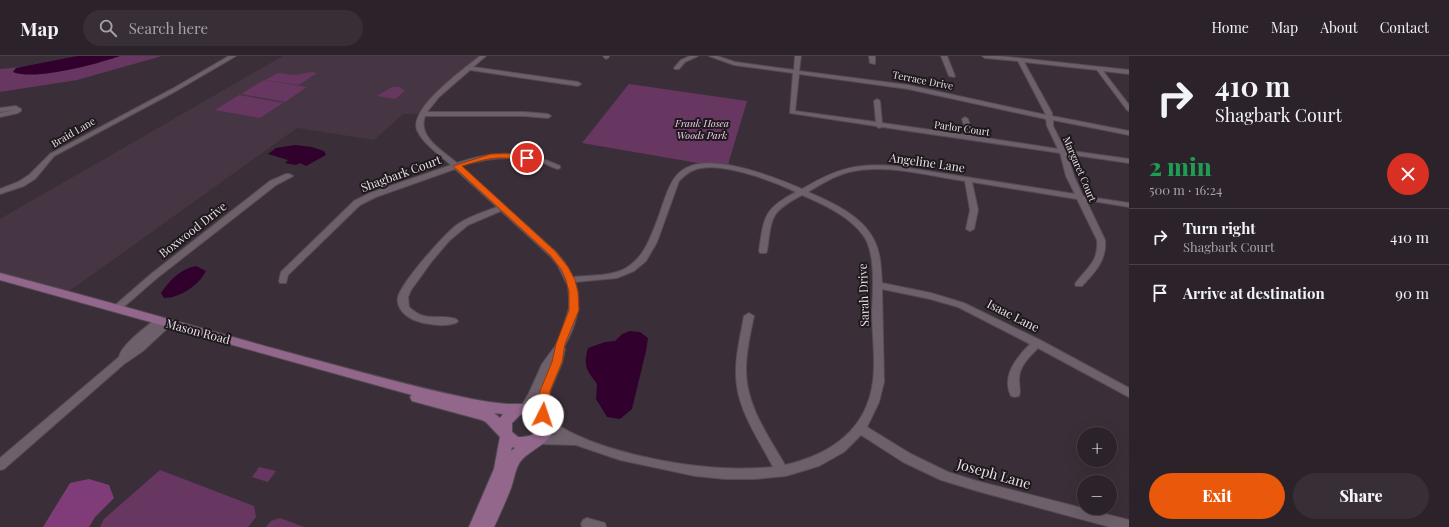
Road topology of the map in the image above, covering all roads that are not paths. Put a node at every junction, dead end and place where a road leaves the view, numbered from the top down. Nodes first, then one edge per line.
1 (229, 56) edge
2 (233, 56) edge
3 (483, 56) edge
4 (695, 56) edge
5 (712, 56) edge
6 (798, 56) edge
7 (872, 56) edge
8 (944, 56) edge
9 (985, 56) edge
10 (1020, 60) junction
11 (873, 63) dead end
12 (469, 68) junction
13 (677, 68) dead end
14 (1099, 69) junction
15 (795, 72) junction
16 (1129, 72) edge
17 (952, 76) dead end
18 (578, 84) dead end
19 (162, 95) junction
20 (877, 100) dead end
21 (1129, 109) edge
22 (0, 110) edge
23 (422, 114) junction
24 (0, 115) edge
25 (548, 116) dead end
26 (1049, 118) junction
27 (965, 119) dead end
28 (879, 126) junction
29 (1129, 133) edge
30 (971, 139) junction
31 (1063, 152) junction
32 (1129, 162) edge
33 (457, 166) junction
34 (558, 168) dead end
35 (289, 176) dead end
36 (968, 180) junction
37 (0, 192) edge
38 (801, 192) junction
39 (1081, 197) junction
40 (1129, 205) edge
41 (503, 208) junction
42 (970, 229) dead end
43 (763, 250) dead end
44 (0, 276) edge
45 (571, 280) junction
46 (283, 281) dead end
47 (1079, 284) dead end
48 (876, 285) junction
49 (116, 309) junction
50 (750, 316) dead end
51 (453, 321) dead end
52 (164, 322) junction
53 (1036, 343) junction
54 (560, 344) junction
55 (397, 386) junction
56 (1015, 393) dead end
57 (1129, 393) edge
58 (520, 409) junction
59 (545, 419) junction
60 (860, 428) junction
61 (506, 434) junction
62 (536, 441) junction
63 (575, 441) junction
64 (0, 465) edge
65 (782, 471) junction
66 (587, 524) dead end
67 (1129, 526) edge
68 (477, 527) edge
69 (486, 527) edge
70 (600, 527) edge

1 - 19 street, Braid Lane
2 - 19 street, Braid Lane
3 - 12 street
4 - 13 street
5 - 15 street, Terrace Drive
6 - 15 street
7 - 11 street
8 - 17 street
9 - 10 street
10 - 14 street
10 - 26 street, Margaret Court
12 - 18 street
12 - 23 street
14 - 16 street
14 - 21 street
15 - 26 street, Terrace Drive
15 - 28 street, Parlor Court
19 - 37 street, Braid Lane
20 - 28 street
22 - 24 street
23 - 25 street
23 - 33 street
26 - 29 street, Terrace Drive
26 - 31 street, Margaret Court
27 - 30 street
28 - 30 street, Parlor Court
30 - 31 street, Parlor Court
31 - 32 street, Parlor Court
31 - 39 street, Margaret Court
33 - 34 street, Shagbark Court
33 - 41 street
33 - 46 street, Shagbark Court
35 - 49 street, Boxwood Drive
36 - 38 street, Angeline Lane
36 - 39 street, Angeline Lane
36 - 42 street
38 - 43 street, Angeline Lane
38 - 45 street, Sarah Drive
38 - 48 street, Sarah Drive
39 - 40 street, Angeline Lane
39 - 47 street, Margaret Court
41 - 45 street
41 - 51 street
44 - 49 main road, Mason Road
45 - 54 street
48 - 53 street, Isaac Lane
48 - 60 street, Sarah Drive
49 - 52 main road, Mason Road
50 - 65 street
52 - 55 main road, Mason Road
52 - 64 street
53 - 56 street
53 - 57 street, Isaac Lane
54 - 58 street
54 - 59 street
55 - 58 main road, Mason Road
55 - 61 main road, Mason Road
58 - 59 main road
58 - 61 main road
59 - 62 main road
59 - 63 street, Sarah Drive
60 - 65 street, Sarah Drive
60 - 67 street, Joseph Lane
61 - 62 main road
61 - 68 main road
62 - 63 street, Sarah Drive
62 - 69 main road
63 - 65 street, Sarah Drive
66 - 70 street

